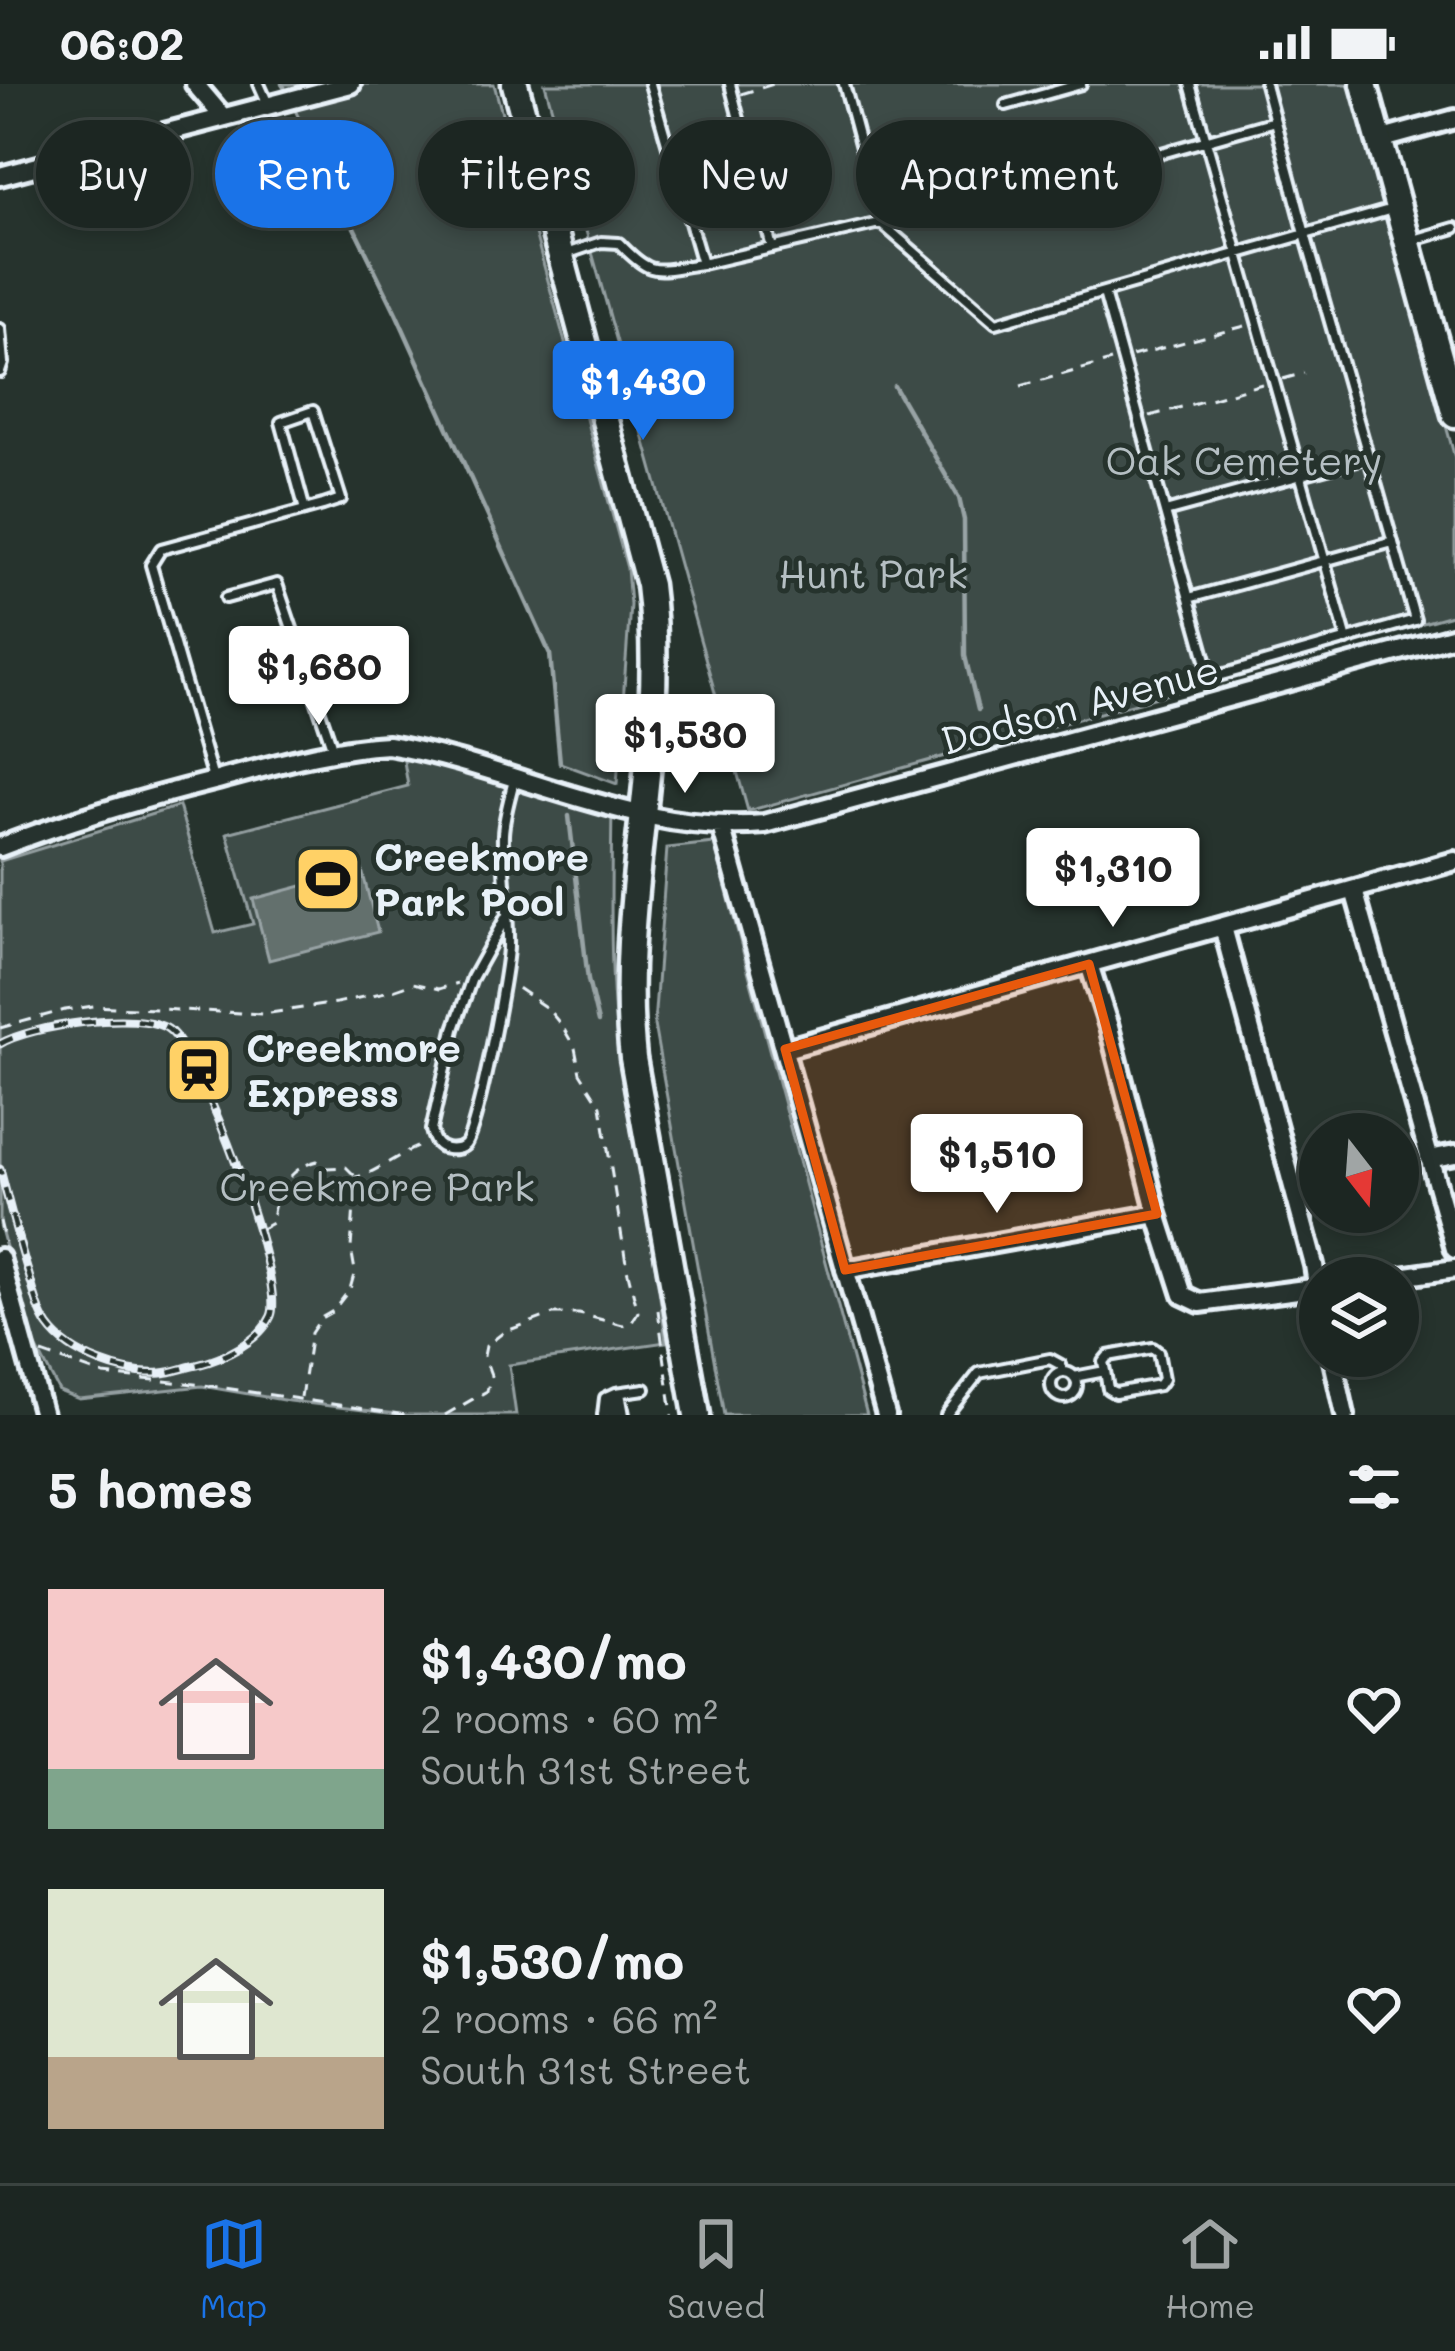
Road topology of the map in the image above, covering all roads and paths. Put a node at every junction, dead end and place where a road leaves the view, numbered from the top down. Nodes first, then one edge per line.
1 (259, 84) edge
2 (351, 84) edge
3 (515, 84) edge
4 (650, 84) edge
5 (730, 84) edge
6 (774, 84) edge
7 (844, 84) edge
8 (1081, 84) edge
9 (1190, 84) edge
10 (1265, 84) edge
11 (1364, 84) edge
12 (196, 85) edge
13 (733, 96) junction
14 (269, 105) junction
15 (1006, 105) dead end
16 (223, 116) junction
17 (1455, 119) edge
18 (189, 120) edge
19 (739, 120) edge
20 (1275, 121) junction
21 (191, 125) edge
22 (856, 129) edge
23 (1207, 140) junction
24 (1379, 140) junction
25 (1162, 153) edge
26 (36, 166) edge
27 (0, 176) edge
28 (1398, 207) junction
29 (767, 228) edge
30 (859, 228) edge
31 (887, 228) edge
32 (1455, 228) edge
33 (1305, 235) junction
34 (1407, 242) junction
35 (772, 248) junction
36 (1239, 254) junction
37 (561, 255) junction
38 (702, 264) junction
39 (1104, 293) junction
40 (1258, 322) junction
41 (0, 329) edge
42 (1445, 341) edge
43 (1122, 359) junction
44 (0, 372) edge
45 (1304, 373) dead end
46 (1274, 381) junction
47 (1021, 386) dead end
48 (1455, 414) edge
49 (1139, 419) junction
50 (1368, 457) junction
51 (1301, 475) junction
52 (305, 510) junction
53 (1165, 512) junction
54 (1393, 542) junction
55 (1325, 561) junction
56 (226, 598) dead end
57 (1189, 598) junction
58 (1455, 636) edge
59 (1348, 640) junction
60 (334, 752) junction
61 (514, 778) junction
62 (214, 781) junction
63 (643, 814) junction
64 (721, 826) junction
65 (0, 847) edge
66 (1455, 861) edge
67 (1354, 890) junction
68 (507, 915) junction
69 (1223, 927) junction
70 (1089, 964) junction
71 (461, 981) dead end
72 (515, 986) dead end
73 (0, 1028) edge
74 (784, 1048) junction
75 (417, 1147) dead end
76 (1455, 1154) edge
77 (1429, 1159) junction
78 (356, 1177) junction
79 (1157, 1214) junction
80 (0, 1221) edge
81 (261, 1228) dead end
82 (3, 1249) edge
83 (1455, 1249) edge
84 (1312, 1257) edge
85 (1455, 1269) edge
86 (845, 1270) junction
87 (1419, 1274) edge
88 (656, 1295) dead end
89 (1299, 1295) edge
90 (41, 1353) dead end
91 (1105, 1371) junction
92 (1063, 1372) junction
93 (1074, 1377) junction
94 (1337, 1377) edge
95 (645, 1389) dead end
96 (614, 1394) junction
97 (301, 1399) junction
98 (44, 1415) edge
99 (406, 1415) edge
100 (445, 1415) edge
101 (614, 1415) edge
102 (672, 1415) edge
103 (697, 1415) edge
104 (886, 1415) edge
105 (946, 1415) edge
106 (1345, 1415) edge

1 - 14 lane
2 - 14 street
3 - 37 main road
4 - 38 lane
5 - 13 lane
6 - 13 path
7 - 22 lane
8 - 15 lane
9 - 23 lane
10 - 20 lane
11 - 24 main road
12 - 16 street
12 - 18 street
13 - 19 lane
14 - 16 street
16 - 21 street
17 - 24 street
20 - 23 lane
20 - 33 lane
23 - 25 lane
23 - 36 lane
24 - 28 main road
26 - 27 street
28 - 33 lane
28 - 34 main road
29 - 35 lane
30 - 35 lane
31 - 39 lane
32 - 34 lane
33 - 36 lane
33 - 50 lane
34 - 42 main road
35 - 38 lane
36 - 39 lane
36 - 40 lane
37 - 38 lane
37 - 63 main road
39 - 43 lane
40 - 43 path
40 - 46 lane
41 - 44 lane
42 - 48 main road
43 - 47 path
43 - 49 lane
45 - 46 path
46 - 49 path
46 - 51 lane
49 - 53 lane
50 - 51 lane
50 - 54 lane
51 - 53 lane
51 - 55 lane
52 - 52 lane
52 - 62 lane
53 - 57 lane
54 - 55 lane
54 - 59 lane
55 - 57 lane
55 - 59 lane
56 - 60 lane
57 - 59 lane
58 - 64 street, Dodson Avenue
60 - 61 street, Dodson Avenue
60 - 62 street, Dodson Avenue
61 - 63 street, Dodson Avenue
61 - 68 lane
62 - 65 street, Dodson Avenue
63 - 64 street, Dodson Avenue
63 - 103 main road
64 - 74 street
66 - 67 street
67 - 69 street
67 - 77 street
68 - 68 lane
69 - 70 street
69 - 84 street
70 - 74 street
70 - 79 street
71 - 73 path
72 - 100 path
74 - 86 street
75 - 78 path
76 - 77 street
77 - 83 street
78 - 81 path
78 - 97 path
79 - 86 street
79 - 89 street
80 - 82 path
82 - 98 street
85 - 87 street
86 - 104 street
88 - 102 path
90 - 97 path
91 - 91 lane
91 - 93 lane
92 - 93 lane
92 - 93 lane
92 - 105 lane
94 - 106 street
95 - 96 lane
96 - 101 lane
96 - 101 lane
97 - 99 path

